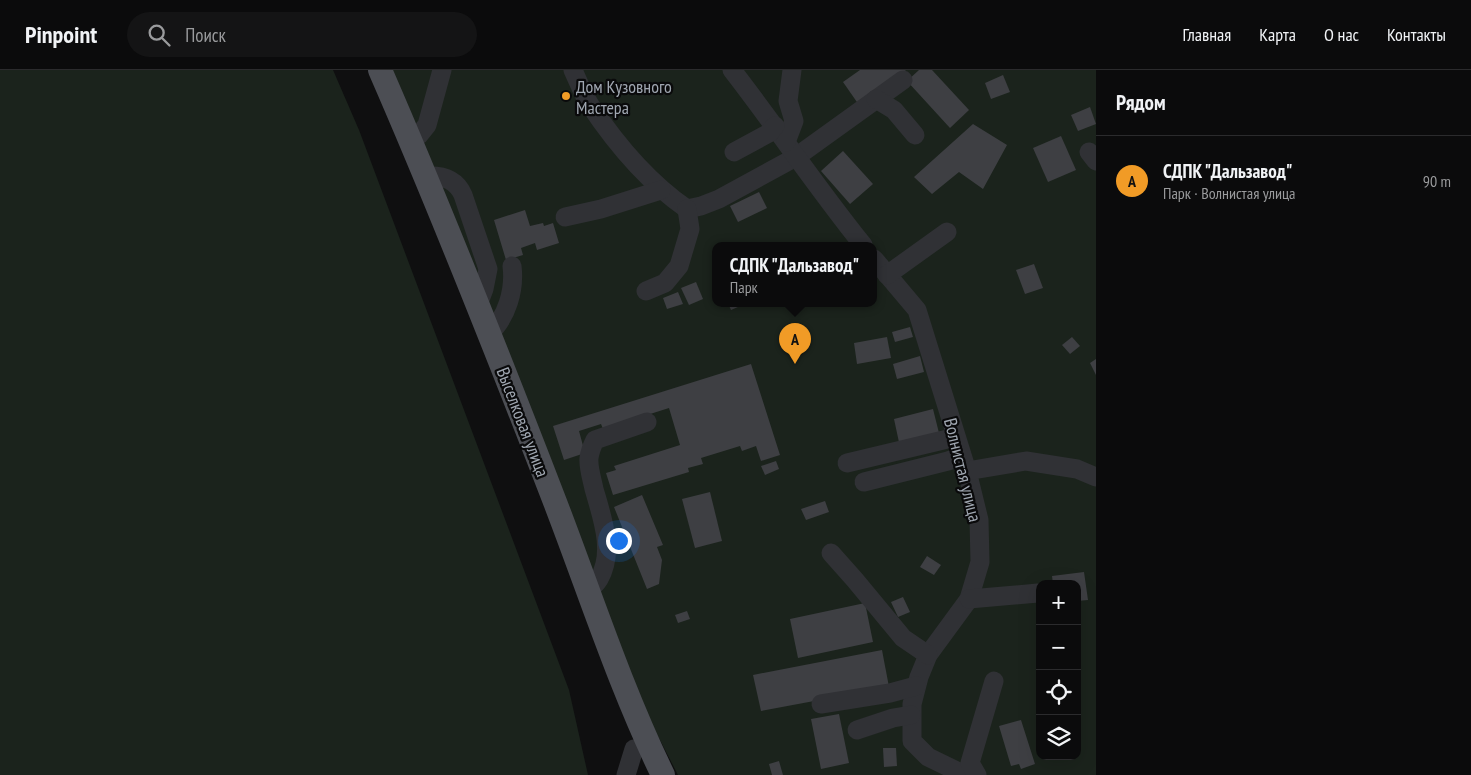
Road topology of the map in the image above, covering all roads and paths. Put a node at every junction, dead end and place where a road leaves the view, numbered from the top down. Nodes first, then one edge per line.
1 (365, 70) edge
2 (380, 70) edge
3 (442, 70) edge
4 (573, 70) edge
5 (732, 70) edge
6 (792, 70) edge
7 (903, 80) dead end
8 (876, 99) junction
9 (775, 126) junction
10 (916, 135) dead end
11 (411, 141) junction
12 (791, 150) junction
13 (734, 152) dead end
14 (661, 190) junction
15 (687, 209) junction
16 (565, 217) dead end
17 (947, 232) dead end
18 (861, 242) edge
19 (877, 263) edge
20 (512, 266) dead end
21 (886, 275) junction
22 (646, 291) dead end
23 (489, 334) junction
24 (647, 422) dead end
25 (956, 436) junction
26 (847, 463) dead end
27 (971, 465) junction
28 (1096, 477) edge
29 (864, 482) dead end
30 (830, 553) dead end
31 (589, 591) junction
32 (1036, 594) edge
33 (969, 599) junction
34 (928, 655) junction
35 (994, 681) dead end
36 (916, 686) junction
37 (821, 704) dead end
38 (911, 716) junction
39 (858, 730) dead end
40 (634, 749) junction
41 (626, 775) edge
42 (646, 775) edge
43 (663, 775) edge
44 (965, 775) edge
45 (977, 775) edge

1 - 40 main road, Выселковая улица
2 - 11 main road, Выселковая улица
3 - 11 street
4 - 14 street
5 - 9 street
6 - 12 street
7 - 8 street
8 - 10 street
8 - 12 street
9 - 12 street
9 - 13 street
11 - 23 main road, Выселковая улица
12 - 15 street
12 - 18 street
14 - 15 street
14 - 16 street
15 - 22 street
17 - 21 street
19 - 21 street, Волнистая улица
20 - 23 street
21 - 25 street, Волнистая улица
23 - 31 main road, Выселковая улица
24 - 31 street
25 - 26 street
25 - 27 street, Волнистая улица
27 - 28 street
27 - 29 street
27 - 33 street, Волнистая улица
30 - 34 street
31 - 43 main road, Выселковая улица
32 - 33 street
33 - 34 street, Волнистая улица
34 - 36 street, Волнистая улица
35 - 45 street
36 - 37 street
36 - 38 street, Волнистая улица
38 - 39 street
38 - 44 street, Волнистая улица
40 - 41 street
40 - 42 main road, Выселковая улица

